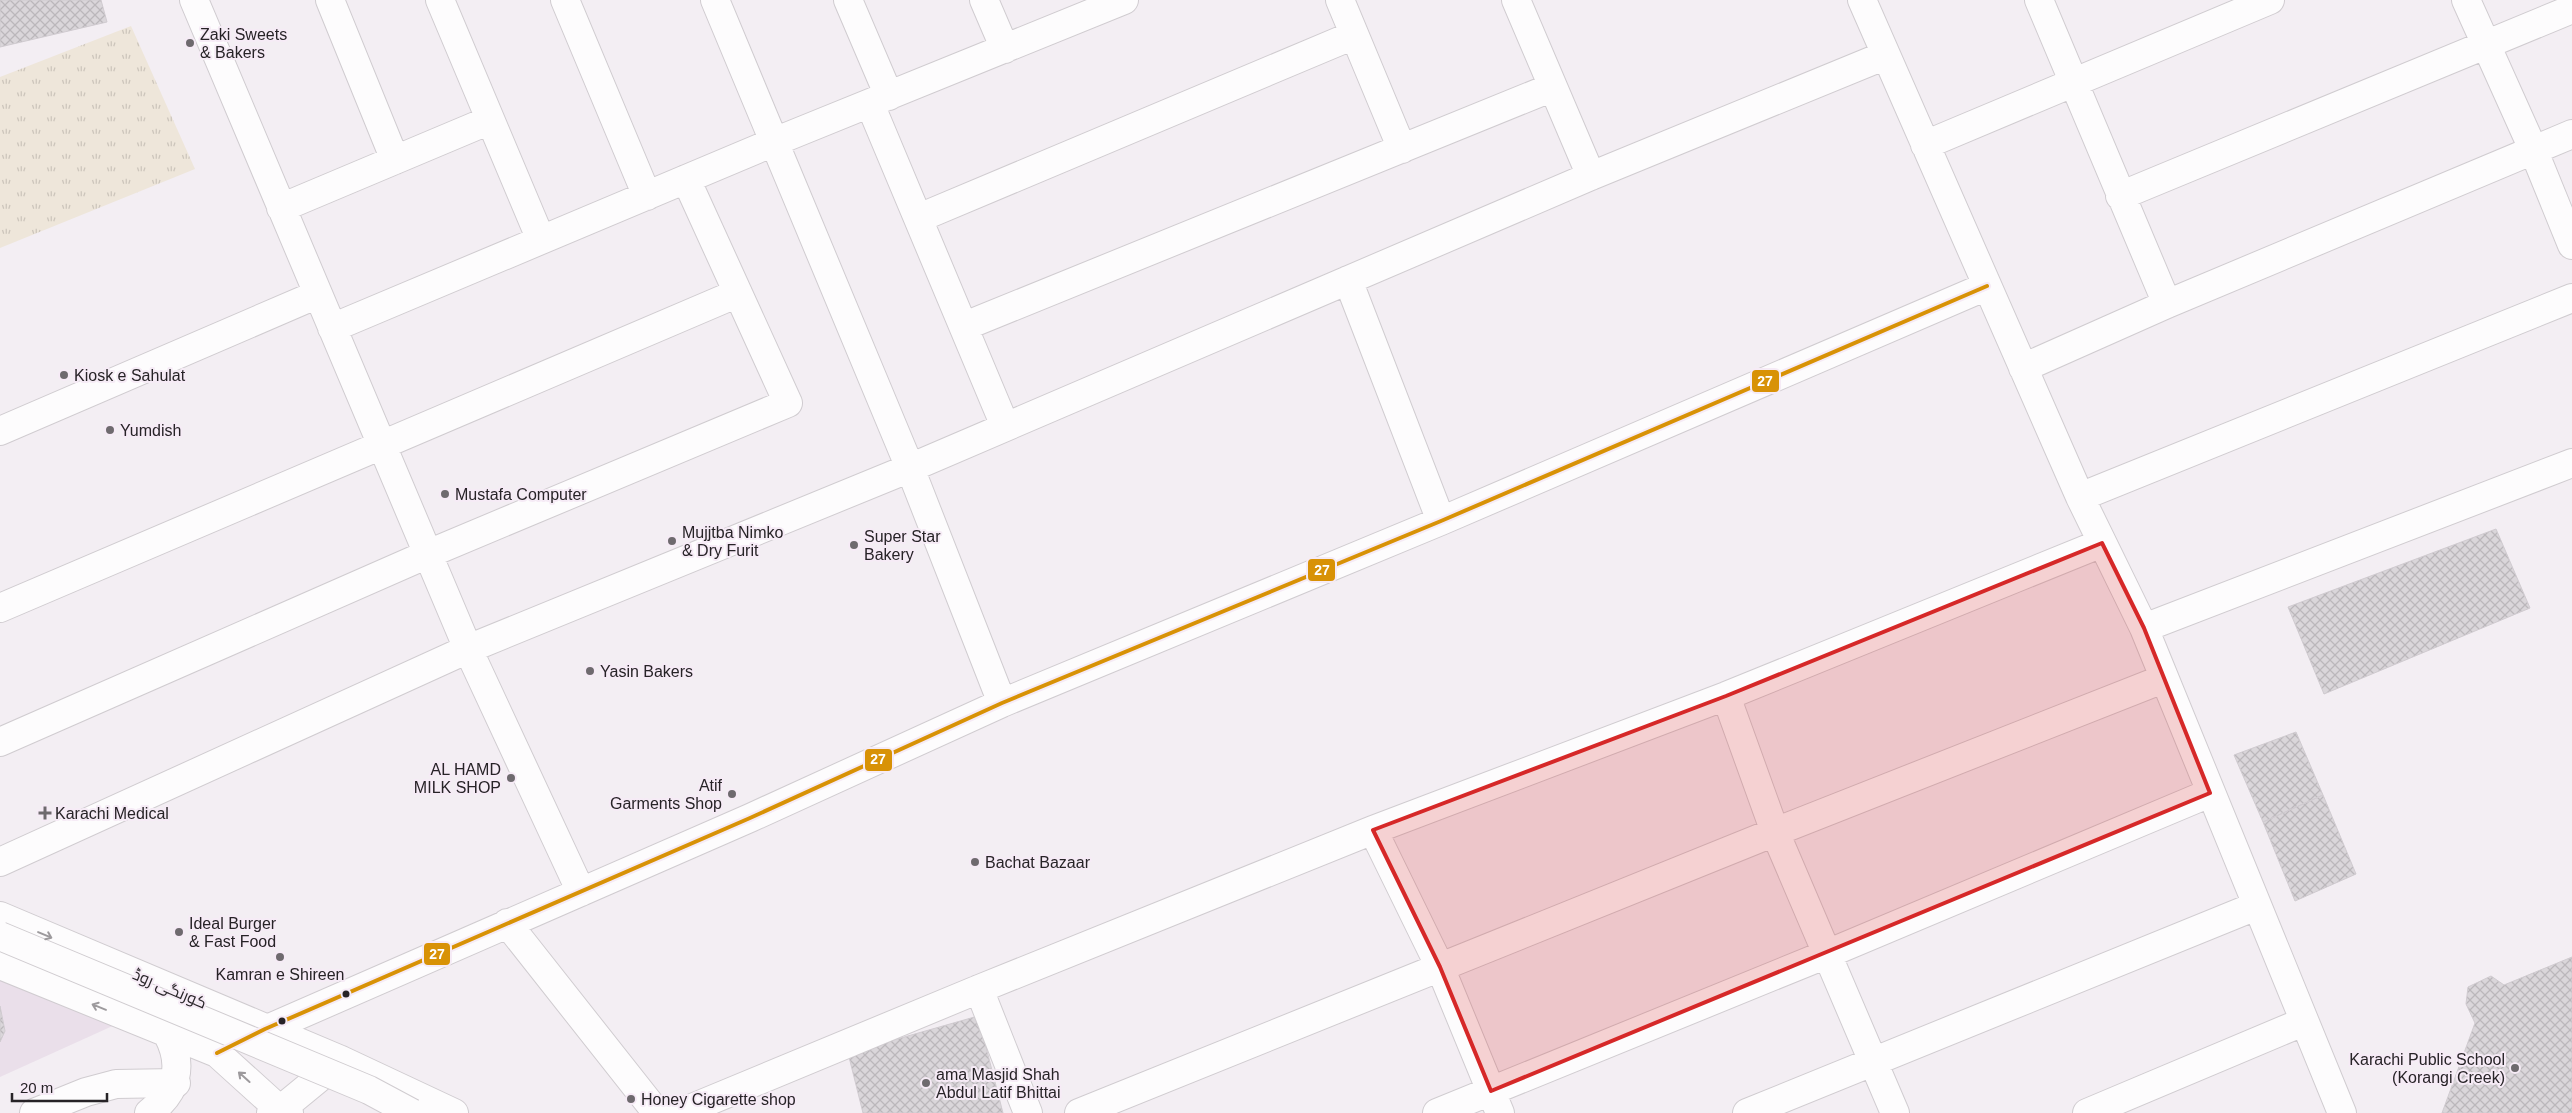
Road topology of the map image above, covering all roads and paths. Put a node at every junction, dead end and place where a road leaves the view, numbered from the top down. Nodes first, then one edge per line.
1 (194, 0) edge
2 (330, 0) edge
3 (440, 0) edge
4 (565, 0) edge
5 (715, 0) edge
6 (848, 0) edge
7 (984, 0) edge
8 (1340, 0) edge
9 (1516, 0) edge
10 (1862, 0) edge
11 (2039, 0) edge
12 (2270, 0) edge
13 (2466, 0) edge
14 (1108, 3) edge
15 (2572, 9) edge
16 (1354, 35) junction
17 (2486, 45) junction
18 (1005, 49) junction
19 (1886, 55) junction
20 (2074, 82) junction
21 (1553, 87) junction
22 (879, 100) junction
23 (490, 120) junction
24 (2572, 134) edge
25 (774, 142) junction
26 (1925, 145) junction
27 (1402, 148) junction
28 (2533, 149) junction
29 (395, 160) junction
30 (1591, 176) junction
31 (686, 179) junction
32 (647, 196) junction
33 (2120, 196) junction
34 (282, 208) junction
35 (919, 218) junction
36 (541, 240) junction
37 (2572, 244) edge
38 (1348, 280) junction
39 (1987, 286) junction
40 (318, 294) junction
41 (738, 294) junction
42 (2572, 298) edge
43 (2166, 304) junction
44 (965, 326) junction
45 (332, 328) junction
46 (2023, 368) junction
47 (2, 424) edge
48 (1006, 426) junction
49 (382, 445) junction
50 (2572, 463) edge
51 (910, 468) junction
52 (2080, 497) junction
53 (1441, 521) junction
54 (2102, 543) junction
55 (428, 554) junction
56 (0, 608) edge
57 (2144, 628) junction
58 (468, 649) junction
59 (2163, 679) junction
60 (1726, 696) junction
61 (1002, 703) junction
62 (0, 742) edge
63 (2210, 793) junction
64 (1373, 830) junction
65 (1775, 832) junction
66 (0, 862) edge
67 (581, 892) junction
68 (2256, 906) junction
69 (0, 916) edge
70 (506, 923) junction
71 (0, 936) edge
72 (1827, 954) junction
73 (0, 965) edge
74 (1440, 968) junction
75 (979, 988) junction
76 (2303, 1022) junction
77 (265, 1029) junction
78 (168, 1035) junction
79 (217, 1053) junction
80 (341, 1060) junction
81 (1873, 1062) junction
82 (176, 1083) junction
83 (1496, 1102) edge
84 (411, 1108) edge
85 (280, 1112) edge
86 (34, 1113) edge
87 (149, 1113) edge
88 (454, 1113) edge
89 (658, 1113) edge
90 (680, 1113) edge
91 (1028, 1113) edge
92 (1080, 1113) edge
93 (1436, 1113) edge
94 (1747, 1113) edge
95 (1895, 1113) edge
96 (2087, 1113) edge
97 (2342, 1113) edge

1 - 34 street
2 - 29 street
3 - 23 street
4 - 32 street
5 - 25 street
6 - 22 street
7 - 18 street
8 - 16 street
9 - 21 street
10 - 19 street
11 - 20 street
12 - 20 street
13 - 17 street
14 - 18 street
15 - 17 street
16 - 27 street
16 - 35 street
17 - 28 street
17 - 33 street
18 - 22 street
19 - 26 street
19 - 30 street
20 - 26 street
20 - 33 street
21 - 27 street
21 - 30 street
22 - 25 street
22 - 35 street
23 - 29 street
23 - 36 street
24 - 28 street
25 - 31 street
25 - 51 street
26 - 39 street
27 - 44 street
28 - 37 street
28 - 43 street
29 - 34 street
30 - 38 street
31 - 32 street
31 - 41 street
32 - 36 street
33 - 43 street
34 - 40 street
35 - 44 street
36 - 45 street
38 - 48 street
38 - 53 street
39 - 46 street
39 - 53 street
40 - 45 street
40 - 47 street
41 - 49 street
41 - 55 street
42 - 52 street
43 - 46 street
44 - 48 street
45 - 49 street
46 - 52 street
48 - 51 street
49 - 55 street
49 - 56 street
50 - 57 street
51 - 58 street
51 - 61 street
52 - 54 street
53 - 61 street
54 - 57 street
54 - 60 street
55 - 58 street
55 - 62 street
57 - 59 street
58 - 66 street
58 - 67 street
59 - 63 street
59 - 65 street
60 - 64 street
60 - 65 street
61 - 67 street
63 - 68 street
63 - 72 street
64 - 74 street
64 - 75 street
65 - 72 street
65 - 74 street
67 - 70 street
68 - 76 street
68 - 81 street
69 -> 77 street, کورنگی روڈ
70 - 77 street
70 - 89 street
71 - 84 street, bridge
72 - 81 street
72 - 83 street
78 -> 73 street
74 - 83 street
74 - 92 street
75 - 90 street
75 - 91 street
76 - 96 street
76 - 97 street
77 - 79 street
77 - 80 street, کورنگی روڈ
78 - 79 street
78 - 82 street
85 -> 79 street
80 - 84 street, کورنگی روڈ
80 - 85 street
81 - 94 street
81 - 95 street
82 - 86 street
82 - 87 street
83 - 93 street
84 - 88 street

